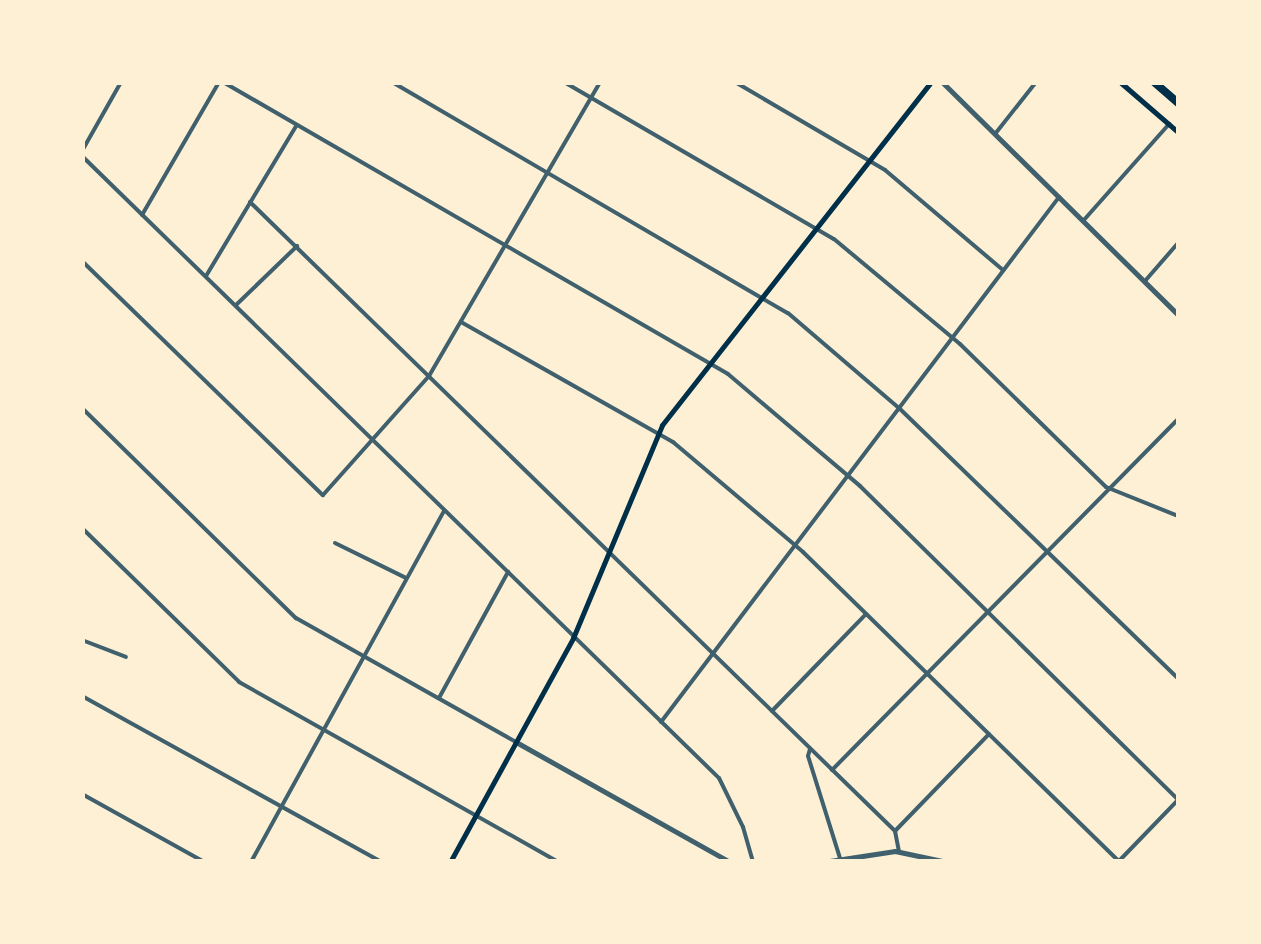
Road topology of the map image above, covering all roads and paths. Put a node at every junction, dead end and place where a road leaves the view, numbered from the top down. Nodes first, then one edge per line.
1 (121, 82) edge
2 (220, 82) edge
3 (392, 82) edge
4 (564, 82) edge
5 (600, 82) edge
6 (735, 82) edge
7 (931, 82) edge
8 (942, 82) edge
9 (1036, 82) edge
10 (1120, 82) edge
11 (1154, 82) edge
12 (591, 98) junction
13 (1178, 103) edge
14 (1169, 124) junction
15 (296, 126) junction
16 (1178, 132) edge
17 (995, 134) junction
18 (82, 154) edge
19 (870, 160) junction
20 (547, 172) junction
21 (1058, 197) junction
22 (250, 202) junction
23 (142, 215) junction
24 (1082, 220) junction
25 (816, 228) junction
26 (1178, 243) edge
27 (298, 246) junction
28 (505, 246) junction
29 (82, 260) edge
30 (1003, 270) junction
31 (206, 277) junction
32 (1144, 281) junction
33 (762, 297) junction
34 (236, 305) junction
35 (1178, 315) edge
36 (460, 322) junction
37 (952, 338) junction
38 (709, 364) junction
39 (429, 376) junction
40 (82, 408) edge
41 (899, 408) junction
42 (1178, 419) edge
43 (658, 433) junction
44 (374, 442) junction
45 (846, 476) junction
46 (1110, 490) junction
47 (444, 511) junction
48 (1178, 516) edge
49 (83, 531) edge
50 (336, 543) dead end
51 (794, 545) junction
52 (1050, 550) junction
53 (610, 553) junction
54 (508, 572) junction
55 (406, 578) junction
56 (988, 613) junction
57 (866, 614) junction
58 (574, 638) junction
59 (82, 640) edge
60 (713, 654) junction
61 (364, 655) junction
62 (126, 657) dead end
63 (928, 674) junction
64 (1178, 678) edge
65 (82, 696) edge
66 (439, 698) junction
67 (772, 711) junction
68 (661, 722) junction
69 (322, 733) junction
70 (989, 734) junction
71 (516, 742) junction
72 (810, 748) junction
73 (832, 770) junction
74 (82, 794) edge
75 (1178, 800) edge
76 (282, 806) junction
77 (476, 815) junction
78 (894, 831) junction
79 (898, 851) junction
80 (841, 859) junction
81 (1118, 861) edge
82 (204, 862) edge
83 (251, 862) edge
84 (380, 862) edge
85 (450, 862) edge
86 (558, 862) edge
87 (730, 862) edge
88 (752, 862) edge
89 (823, 862) edge
90 (947, 862) edge

1 - 18 street
2 - 15 street
2 - 23 street
3 - 20 street
4 - 12 street
5 - 12 street
6 - 19 street
7 - 19 main road
8 - 17 street
9 - 17 street
10 - 14 main road
11 - 13 highway
12 - 20 street
12 - 25 street
14 - 16 main road
14 - 24 street
15 - 22 street
15 - 28 street
17 - 21 street
18 - 23 street
19 - 25 main road
19 - 30 street
20 - 28 street
20 - 33 street
21 - 24 street
21 - 30 street
22 - 27 street
22 - 31 street
23 - 31 street
24 - 32 street
25 - 33 main road
25 - 37 street
26 - 32 street
27 - 34 street
27 - 39 street
28 - 36 street
28 - 38 street
29 - 44 street
30 - 37 street
31 - 34 street
32 - 35 street
33 - 38 main road
33 - 41 street
34 - 44 street
36 - 39 street
36 - 43 street
37 - 41 street
37 - 46 street
38 - 43 main road
38 - 45 street
39 - 44 street
39 - 53 street
40 - 61 street
41 - 45 street
41 - 52 street
42 - 46 street
43 - 51 street
43 - 53 main road
44 - 47 street
45 - 51 street
45 - 56 street
46 - 48 street
46 - 52 street
47 - 54 street
47 - 55 street
49 - 69 street
50 - 55 street
51 - 57 street
51 - 60 street
52 - 56 street
52 - 64 street
53 - 58 main road
53 - 60 street
54 - 58 street
54 - 66 street
55 - 61 street
56 - 63 street
56 - 75 street
57 - 63 street
57 - 67 street
58 - 68 street
58 - 71 main road
59 - 62 street
60 - 67 street
60 - 68 street
61 - 66 street
61 - 69 street
63 - 70 street
63 - 73 street
65 - 76 street
66 - 71 street
67 - 72 street
68 - 88 street
69 - 76 street
69 - 77 street
70 - 78 street
70 - 81 street
71 - 77 main road
71 - 87 street
72 - 73 street
72 - 80 street
73 - 78 street
74 - 82 street
75 - 81 street
76 - 83 street
76 - 84 street
77 - 85 main road
77 - 86 street
78 - 79 street
79 - 80 street
79 - 90 street
80 - 89 street

